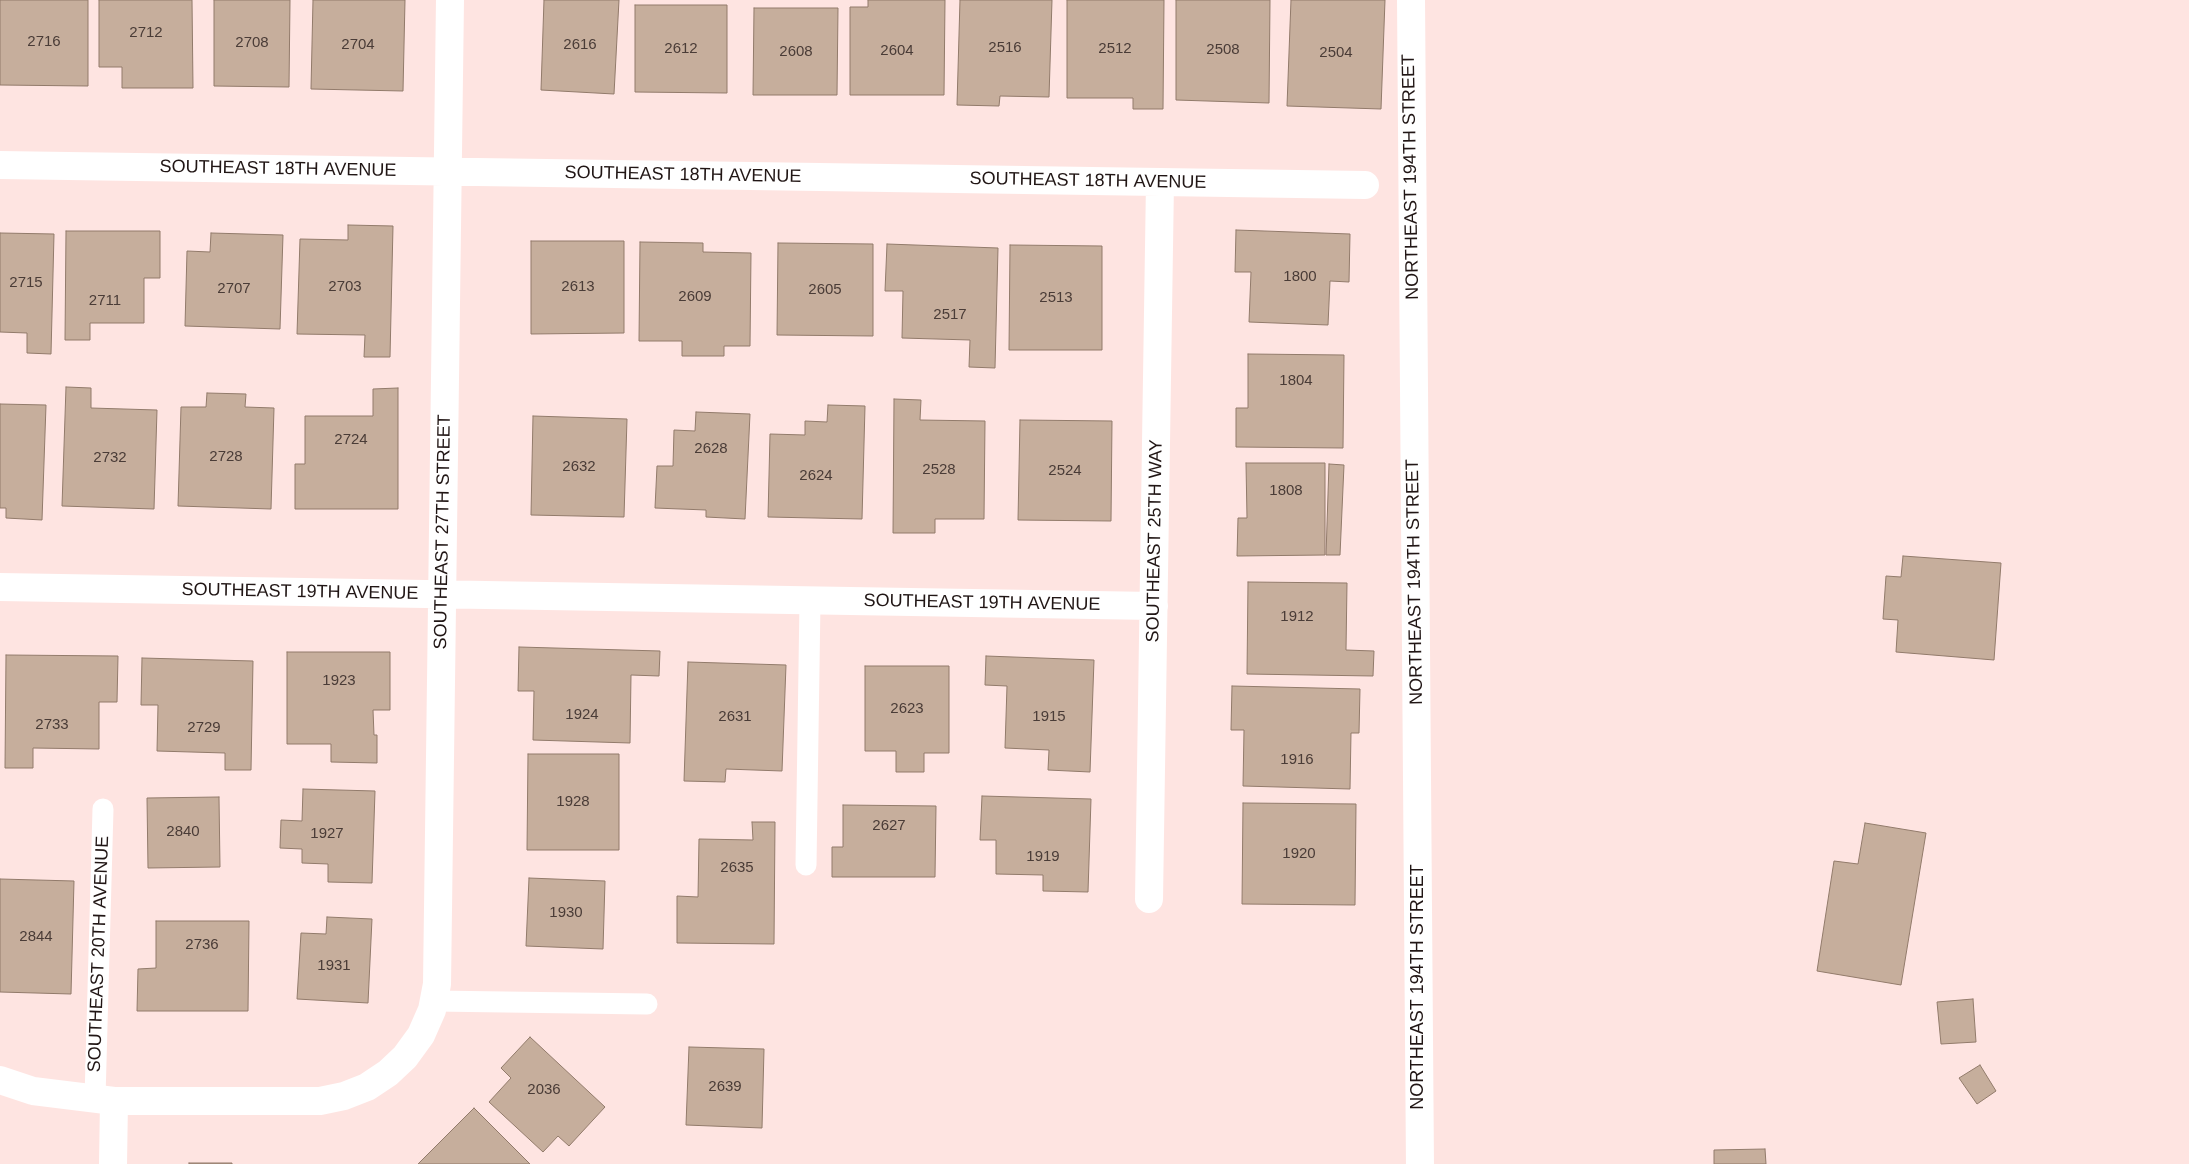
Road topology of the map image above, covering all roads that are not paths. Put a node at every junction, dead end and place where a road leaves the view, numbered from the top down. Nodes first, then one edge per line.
1 (450, 0) edge
2 (1411, 0) edge
3 (0, 165) edge
4 (448, 172) junction
5 (1160, 182) junction
6 (1365, 185) dead end
7 (0, 587) edge
8 (443, 594) junction
9 (810, 601) junction
10 (1154, 606) junction
11 (103, 809) dead end
12 (806, 864) dead end
13 (1149, 899) dead end
14 (434, 1001) junction
15 (647, 1004) dead end
16 (405, 1057) joint
17 (0, 1080) edge
18 (104, 1100) junction
19 (113, 1164) edge
20 (1420, 1164) edge

1 - 4 street, SOUTHEAST 27TH STREET
2 - 20 street, NORTHEAST 194TH STREET
3 - 4 street, SOUTHEAST 18TH AVENUE
4 - 5 street, SOUTHEAST 18TH AVENUE
4 - 8 street, SOUTHEAST 27TH STREET
5 - 6 street, SOUTHEAST 18TH AVENUE
5 - 10 street, SOUTHEAST 25TH WAY
7 - 8 street, SOUTHEAST 19TH AVENUE
8 - 9 street, SOUTHEAST 19TH AVENUE
8 - 14 street, SOUTHEAST 27TH STREET
9 - 10 street, SOUTHEAST 19TH AVENUE
9 - 12 lane
10 - 13 street, SOUTHEAST 25TH WAY
11 - 18 lane, SOUTHEAST 20TH AVENUE
14 - 15 lane
14 - 16 street, SOUTHEAST 27TH STREET
16 - 18 street, SOUTHEAST 20TH AVENUE
17 - 18 street, SOUTHEAST 20TH AVENUE
18 - 19 street

